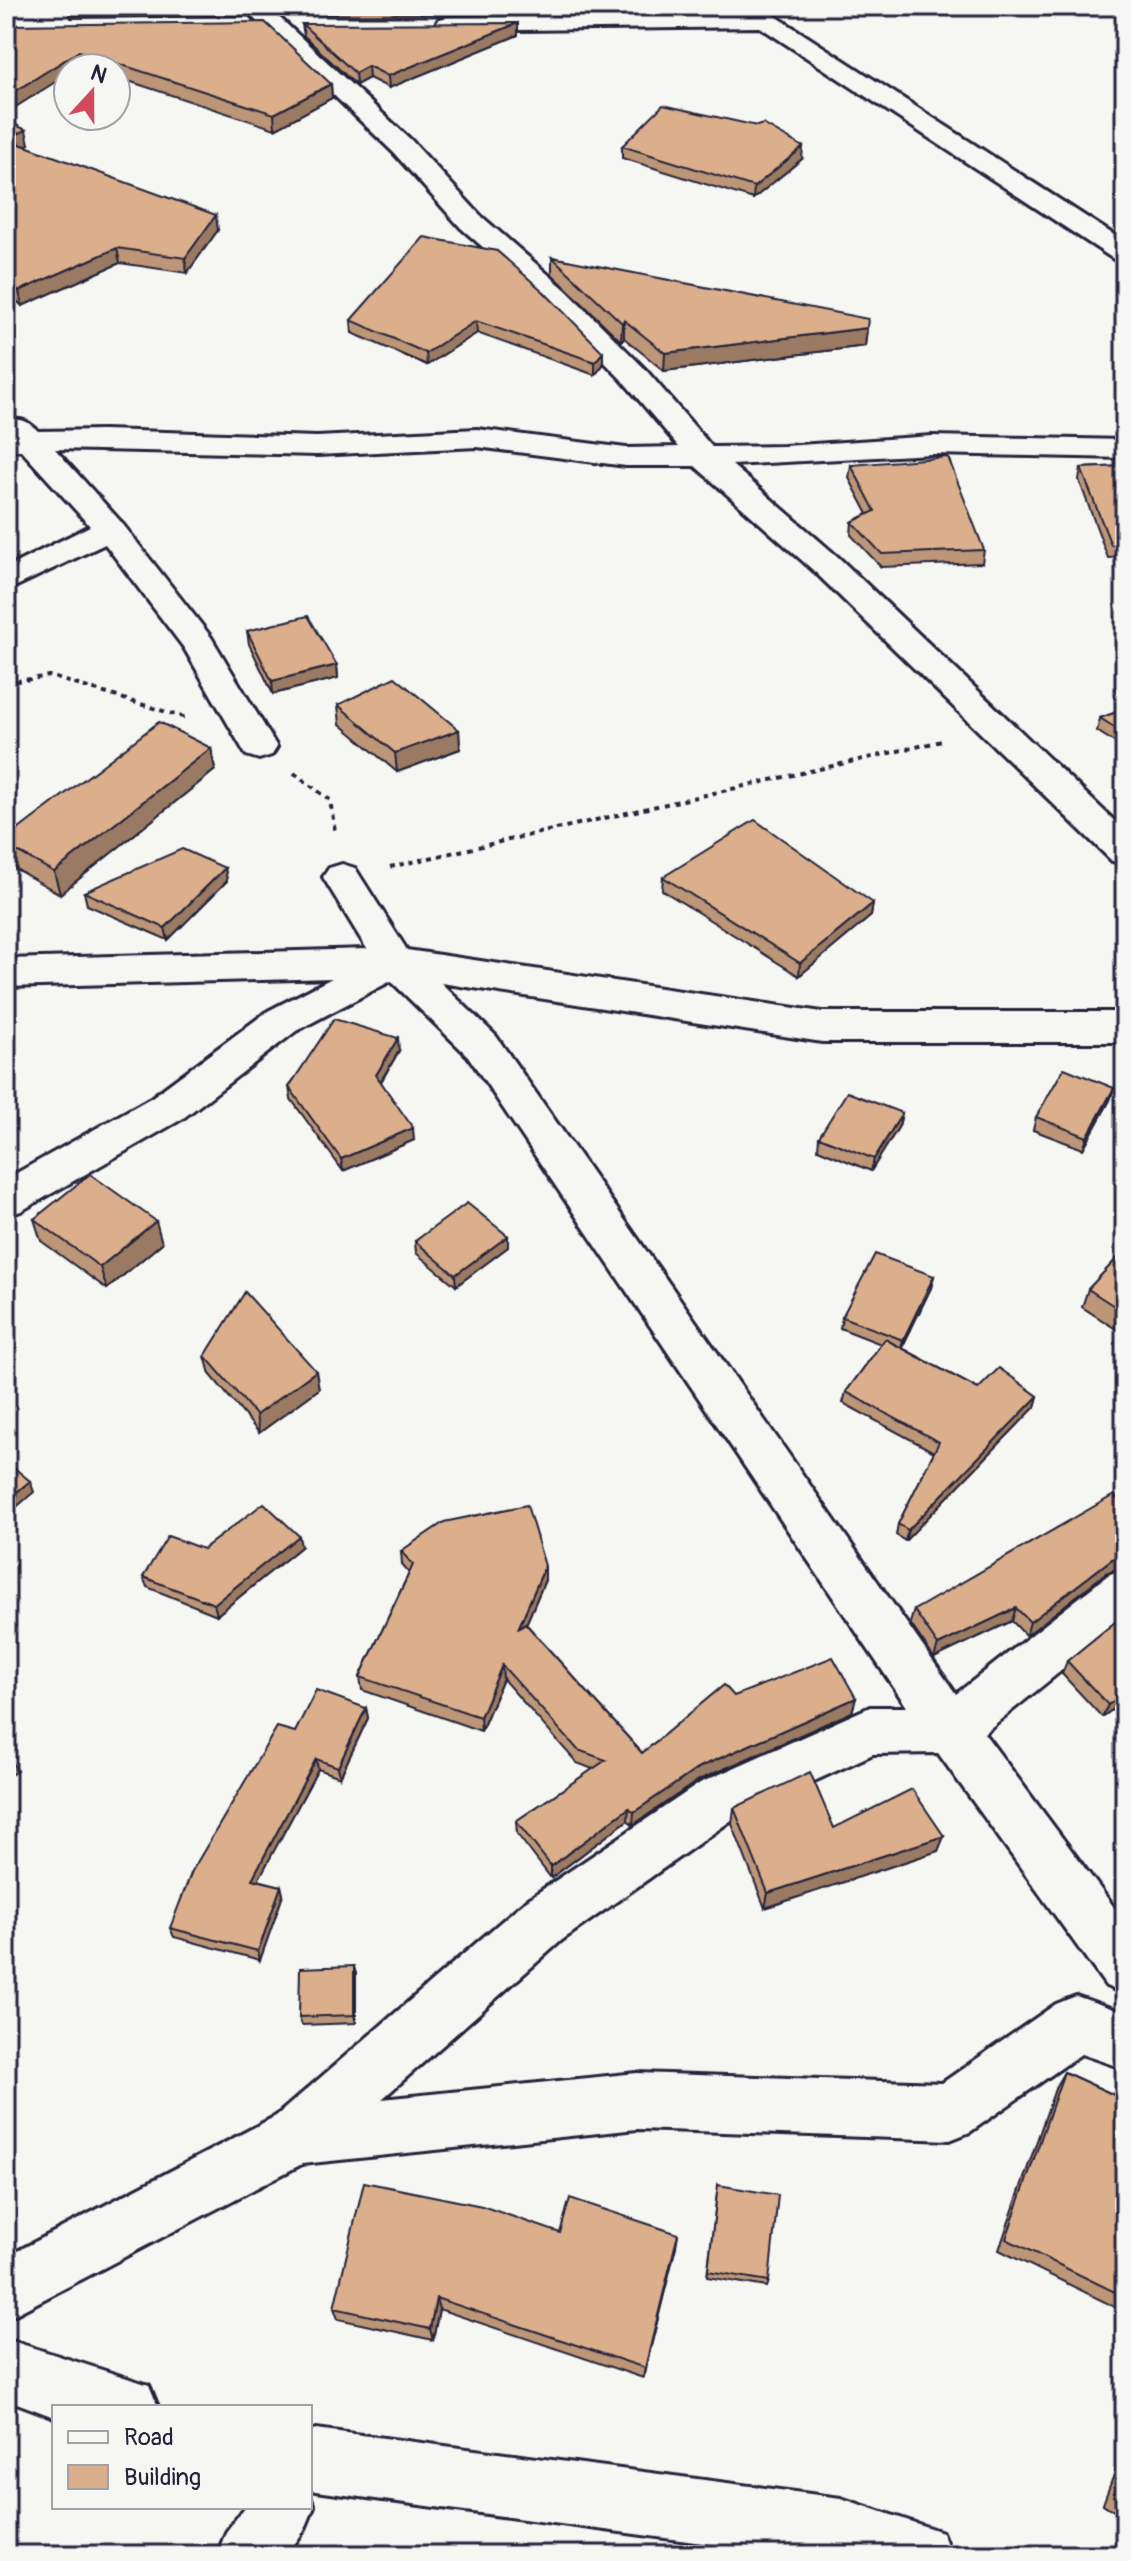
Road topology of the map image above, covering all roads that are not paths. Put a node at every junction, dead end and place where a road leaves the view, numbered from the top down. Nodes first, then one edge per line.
1 (756, 13) edge
2 (258, 19) edge
3 (418, 24) edge
4 (307, 26) edge
5 (1125, 254) edge
6 (6, 416) edge
7 (19, 441) edge
8 (1125, 449) edge
9 (703, 456) junction
10 (110, 529) junction
11 (6, 581) edge
12 (259, 747) road end
13 (1125, 852) edge
14 (342, 877) road end
15 (395, 962) junction
16 (6, 973) edge
17 (1125, 1027) edge
18 (6, 1199) edge
19 (1125, 1590) edge
20 (951, 1729) junction
21 (1125, 1967) edge
22 (1125, 2041) edge
23 (296, 2136) junction
24 (6, 2289) edge
25 (6, 2369) edge
26 (121, 2405) edge
27 (312, 2474) edge
28 (280, 2509) edge
29 (249, 2555) edge
30 (919, 2555) edge

1 - 3 street
1 - 5 street
2 - 4 street
2 - 9 street
6 - 7 street
7 - 9 street
7 - 10 street
8 - 9 street
9 - 13 street
10 - 11 street
10 - 12 street
14 - 15 street
15 - 16 street
15 - 17 street
15 - 18 street
15 - 20 street
19 - 20 street
20 - 21 street
20 - 23 street
22 - 23 street
23 - 24 street
25 - 26 street
27 - 30 street
28 - 29 street

